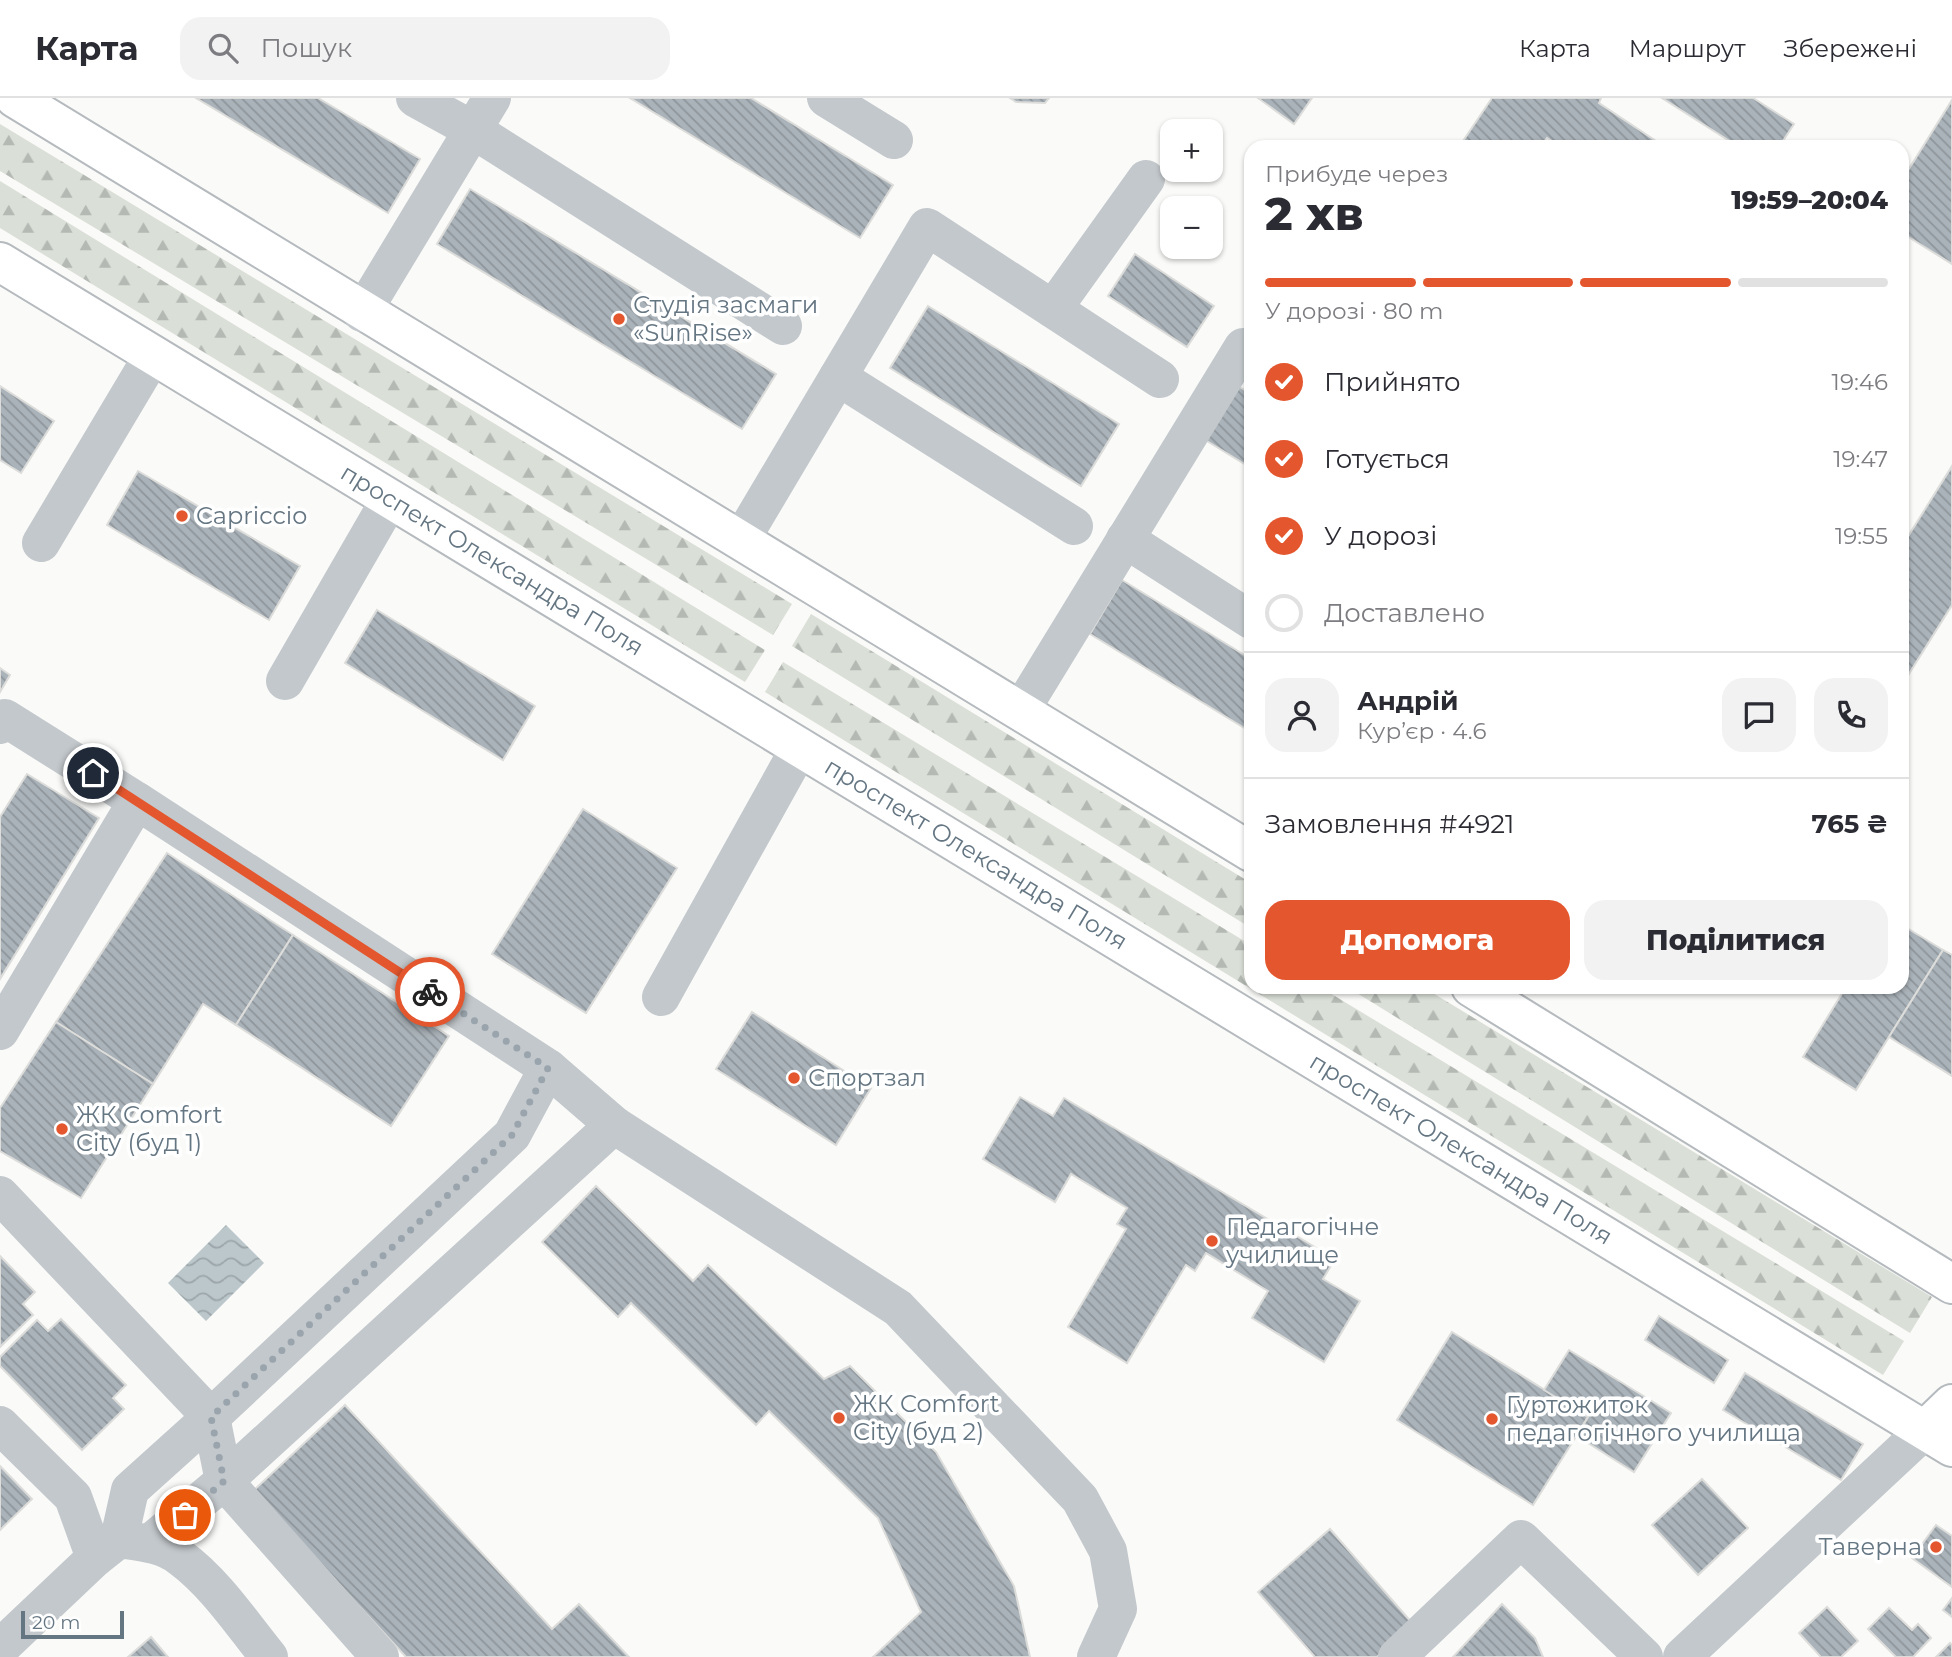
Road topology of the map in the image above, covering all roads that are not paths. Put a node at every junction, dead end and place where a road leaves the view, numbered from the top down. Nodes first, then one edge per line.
1 (15, 98) edge
2 (415, 98) edge
3 (492, 98) edge
4 (826, 98) edge
5 (472, 130) junction
6 (894, 140) dead end
7 (1146, 179) dead end
8 (0, 262) edge
9 (1053, 309) junction
10 (362, 313) junction
11 (783, 326) dead end
12 (1244, 347) edge
13 (153, 355) junction
14 (838, 377) junction
15 (1160, 379) dead end
16 (390, 499) junction
17 (1073, 526) dead end
18 (1125, 539) junction
19 (741, 540) junction
20 (41, 543) dead end
21 (1244, 616) edge
22 (285, 681) dead end
23 (1021, 710) junction
24 (0, 725) edge
25 (800, 747) junction
26 (137, 801) junction
27 (1244, 848) edge
28 (1482, 994) edge
29 (661, 997) dead end
30 (0, 1031) edge
31 (548, 1068) junction
32 (614, 1125) junction
33 (0, 1195) edge
34 (1952, 1284) edge
35 (1952, 1404) edge
36 (0, 1425) edge
37 (201, 1427) junction
38 (1938, 1439) edge
39 (218, 1487) junction
40 (132, 1543) junction
41 (0, 1648) edge
42 (269, 1657) edge
43 (380, 1657) edge
44 (1096, 1657) edge
45 (1397, 1657) edge
46 (1644, 1657) edge
47 (1682, 1657) edge

1 - 10 main road
2 - 5 street
3 - 5 street
4 - 6 street
5 - 10 street
5 - 11 street
7 - 9 street
8 - 13 main road, проспект Олександра Поля
9 - 14 street
9 - 15 street
10 - 19 main road
12 - 18 street
13 - 16 main road, проспект Олександра Поля
13 - 20 street
14 - 17 street
14 - 19 street
16 - 22 street
16 - 25 main road, проспект Олександра Поля
18 - 21 street
18 - 23 street
19 - 23 main road
23 - 27 main road
24 - 26 street
25 - 29 street
25 - 38 main road, проспект Олександра Поля
26 - 30 street
26 - 31 street
28 - 34 main road
31 - 32 street
31 - 37 street
32 - 39 street
32 - 44 street
33 - 37 street
35 - 38 main road
36 - 40 street
37 - 39 street
37 - 40 street
38 - 47 street
39 - 40 street
39 - 43 street
40 - 41 street
40 - 42 street
45 - 46 street

